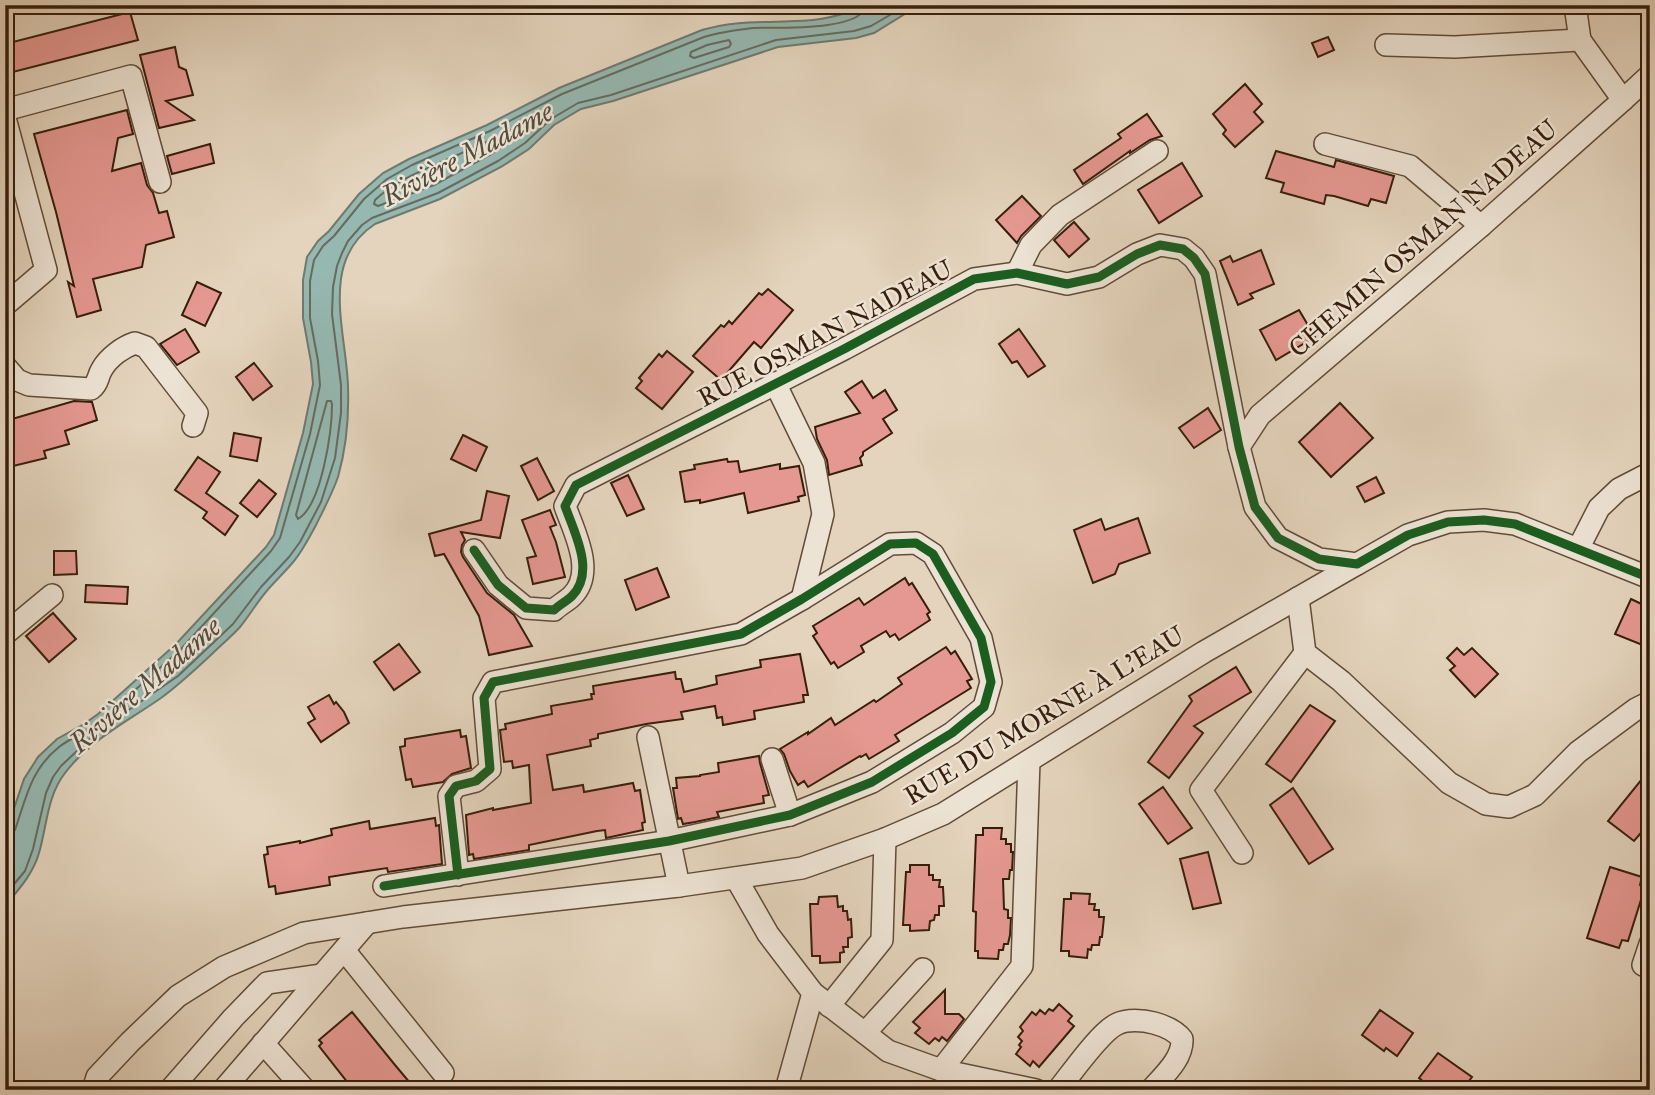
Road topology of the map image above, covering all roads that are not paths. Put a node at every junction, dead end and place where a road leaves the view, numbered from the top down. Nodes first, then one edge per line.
1 (1575, 5) edge
2 (1580, 40) junction
3 (1386, 46) dead end
4 (1650, 75) edge
5 (1623, 100) junction
6 (5, 110) edge
7 (5, 118) edge
8 (1325, 144) dead end
9 (1157, 151) dead end
10 (160, 182) dead end
11 (1480, 226) junction
12 (1017, 273) junction
13 (5, 305) edge
14 (5, 366) edge
15 (775, 383) junction
16 (192, 426) dead end
17 (1239, 447) junction
18 (1650, 473) edge
19 (1577, 549) junction
20 (474, 550) dead end
21 (1357, 564) junction
22 (1650, 578) edge
23 (52, 596) dead end
24 (1297, 598) junction
25 (802, 599) junction
26 (5, 634) edge
27 (1305, 653) junction
28 (1650, 702) edge
29 (648, 737) dead end
30 (772, 759) dead end
31 (1029, 761) junction
32 (790, 815) junction
33 (885, 839) junction
34 (669, 841) junction
35 (1242, 853) dead end
36 (458, 875) junction
37 (736, 878) junction
38 (384, 886) dead end
39 (679, 886) junction
40 (367, 923) junction
41 (1650, 944) edge
42 (344, 950) junction
43 (1643, 965) dead end
44 (923, 969) dead end
45 (322, 975) junction
46 (821, 1000) junction
47 (865, 1033) junction
48 (263, 1043) junction
49 (941, 1070) junction
50 (443, 1073) dead end
51 (93, 1090) edge
52 (170, 1090) edge
53 (223, 1090) edge
54 (305, 1090) edge
55 (786, 1090) edge
56 (1036, 1090) edge
57 (1058, 1090) edge
58 (1151, 1090) edge

1 - 2 street
2 - 3 street
2 - 5 street
4 - 5 street, CHEMIN OSMAN NADEAU
5 - 11 street, CHEMIN OSMAN NADEAU
6 - 10 street
7 - 13 street
8 - 11 street
9 - 12 street
11 - 17 street, CHEMIN OSMAN NADEAU
12 - 15 street, RUE OSMAN NADEAU
12 - 17 street, RUE OSMAN NADEAU
14 - 16 street
15 - 20 street, RUE OSMAN NADEAU
15 - 25 street
17 - 21 street, RUE OSMAN NADEAU
18 - 19 street
19 - 21 street
19 - 22 street
21 - 24 street, RUE DU MORNE À L'EAU
23 - 26 street
24 - 27 street
24 - 31 street, RUE DU MORNE À L'EAU
25 - 32 street
25 - 36 street
27 - 28 street
27 - 35 street
29 - 34 street
30 - 32 street
31 - 33 street, RUE DU MORNE À L'EAU
31 - 49 street
32 - 34 street
33 - 37 street, RUE DU MORNE À L'EAU
33 - 46 street
34 - 36 street
34 - 39 street
36 - 38 street
37 - 39 street, RUE DU MORNE À L'EAU
37 - 46 street
39 - 40 street, RUE DU MORNE À L'EAU
40 - 42 street
40 - 51 street, RUE DU MORNE À L'EAU
41 - 43 street
42 - 45 street
42 - 50 street
44 - 47 street
45 - 48 street
45 - 52 street
46 - 47 street
46 - 55 street
47 - 49 street
48 - 53 street
48 - 54 street
49 - 56 street
57 - 58 street

